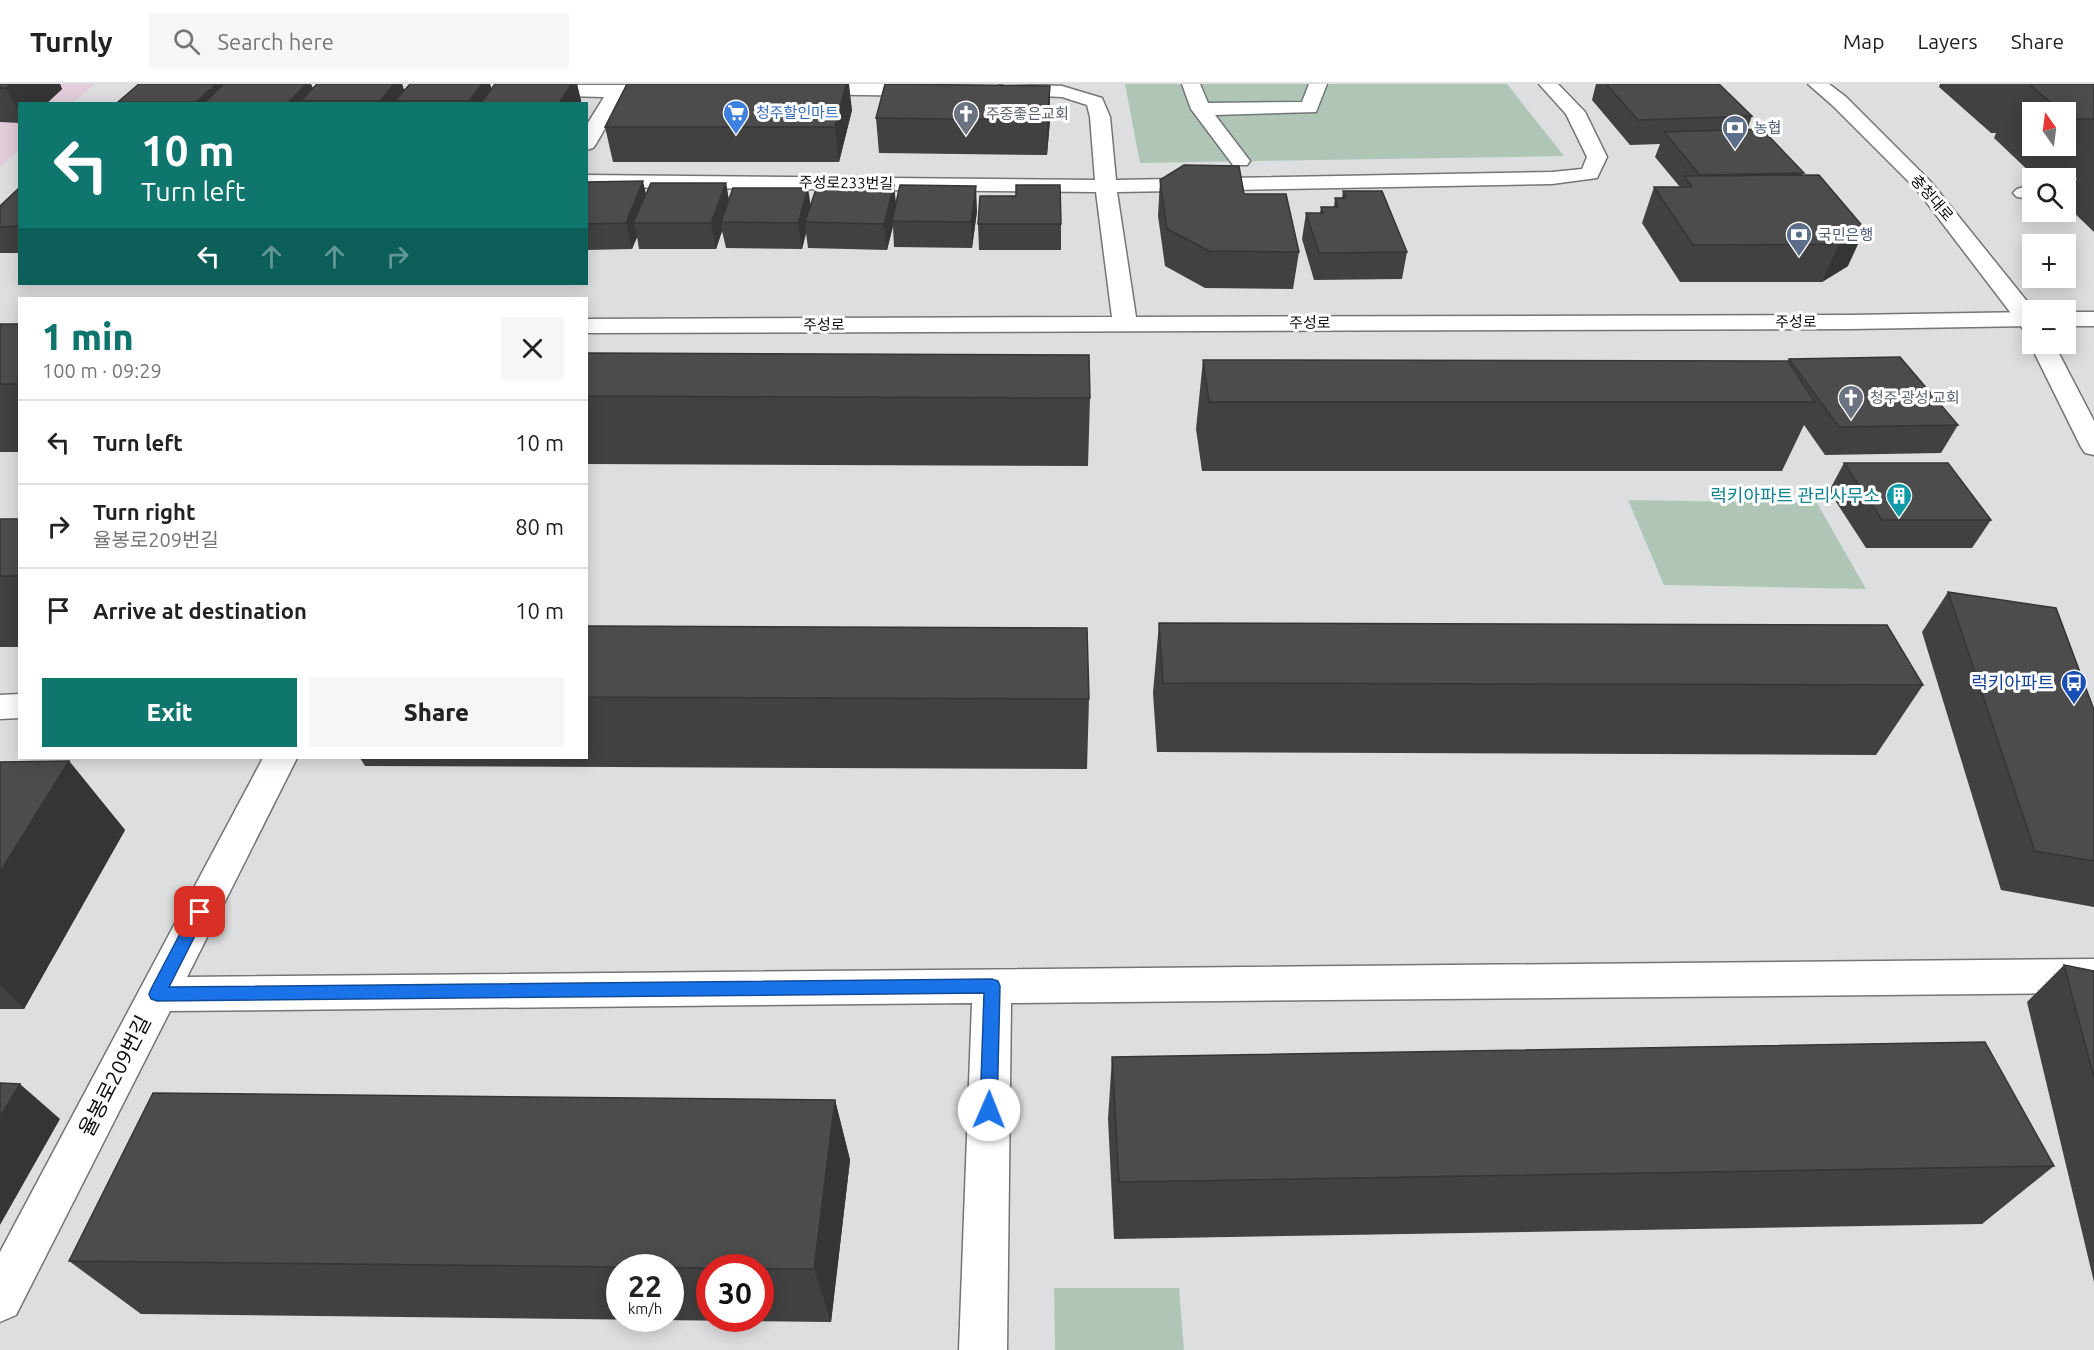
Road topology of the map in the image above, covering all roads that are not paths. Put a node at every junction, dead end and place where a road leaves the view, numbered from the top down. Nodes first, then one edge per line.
1 (1191, 84) edge
2 (1318, 84) edge
3 (1548, 84) edge
4 (1817, 84) edge
5 (784, 90) edge
6 (952, 90) edge
7 (987, 90) edge
8 (515, 91) edge
9 (617, 91) junction
10 (688, 91) edge
11 (1201, 109) junction
12 (588, 141) edge
13 (1240, 161) dead end
14 (588, 181) edge
15 (1106, 186) junction
16 (2022, 308) edge
17 (2076, 319) edge
18 (2094, 319) edge
19 (2022, 321) edge
20 (1125, 323) junction
21 (588, 326) edge
22 (2047, 354) edge
23 (2094, 447) edge
24 (0, 706) edge
25 (18, 706) edge
26 (279, 759) edge
27 (2094, 976) edge
28 (992, 986) junction
29 (157, 994) junction
30 (0, 1299) edge
31 (983, 1350) edge

1 - 11 street
2 - 11 street
3 - 15 street, 주성로233번길
4 - 16 street, 충청대로
5 - 6 street
7 - 15 street
8 - 9 street
9 - 10 street
9 - 12 street
11 - 13 street
14 - 15 street, 주성로233번길
15 - 20 street
17 - 18 street
19 - 20 street, 주성로
20 - 21 street, 주성로
22 - 23 street
24 - 25 street
26 - 29 street, 율봉로209번길
27 - 28 street
28 - 29 street
28 - 31 street
29 - 30 street, 율봉로209번길

